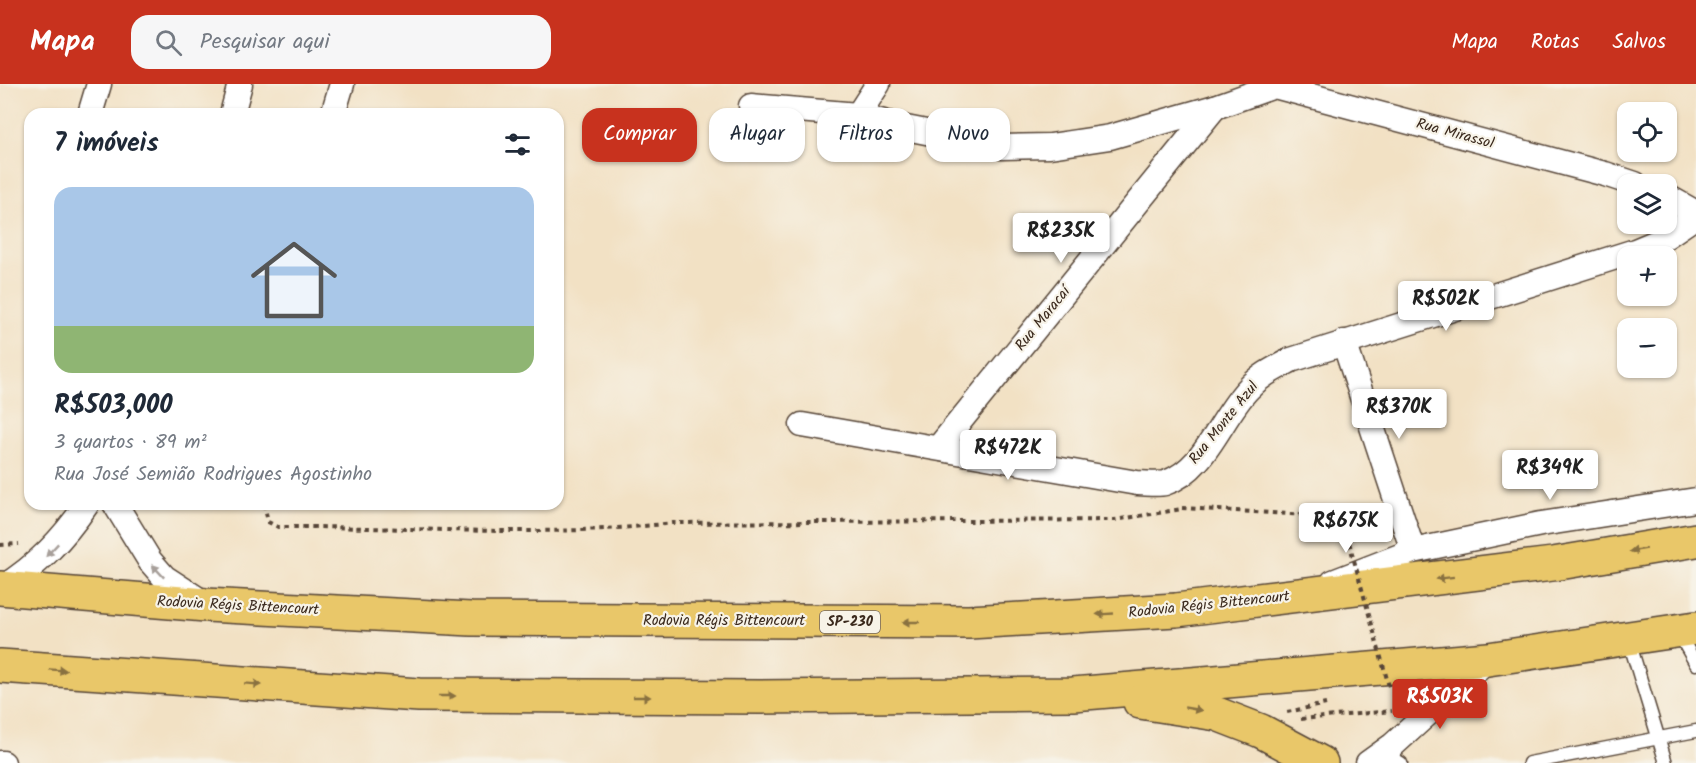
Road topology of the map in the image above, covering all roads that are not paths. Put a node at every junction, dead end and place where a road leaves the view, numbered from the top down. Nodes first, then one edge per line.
1 (99, 84) edge
2 (240, 84) edge
3 (342, 84) edge
4 (878, 84) edge
5 (1277, 85) edge
6 (751, 106) dead end
7 (1215, 107) junction
8 (92, 108) edge
9 (234, 108) edge
10 (335, 108) edge
11 (863, 108) edge
12 (817, 112) edge
13 (914, 129) edge
14 (1617, 178) edge
15 (1677, 203) edge
16 (1696, 214) edge
17 (1344, 342) junction
18 (802, 425) dead end
19 (939, 447) junction
20 (1696, 500) edge
21 (83, 510) edge
22 (119, 510) edge
23 (1696, 540) edge
24 (1413, 551) junction
25 (1, 588) edge
26 (1294, 597) junction
27 (206, 605) junction
28 (1687, 629) edge
29 (1628, 638) junction
30 (1488, 659) junction
31 (1696, 664) edge
32 (0, 666) edge
33 (1073, 694) junction
34 (1696, 731) edge
35 (1658, 738) junction
36 (1386, 757) edge
37 (1321, 763) edge
38 (1529, 763) edge
39 (1666, 763) edge

1 - 8 street
2 - 9 street
3 - 10 street
4 - 11 street
5 - 7 street
5 - 14 street, Rua Mirassol
6 - 12 street
7 - 13 street
7 - 19 street, Rua Maracaí
15 - 16 street
16 - 17 street, Rua Monte Azul
17 - 19 street, Rua Monte Azul
17 - 24 street
18 - 19 street
20 - 24 street
21 -> 25 street
27 -> 22 street
23 -> 26 highway, Rodovia Régis Bittencourt / SP-230
24 - 26 street
25 - 27 highway, Rodovia Régis Bittencourt / SP-230
26 -> 27 highway, Rodovia Régis Bittencourt / SP-230
28 - 29 highway
28 - 31 lane
29 - 30 highway
29 - 35 lane
30 - 33 highway
30 - 36 street
32 -> 33 highway
33 -> 37 highway
34 - 35 lane
35 - 38 lane
35 - 39 lane

